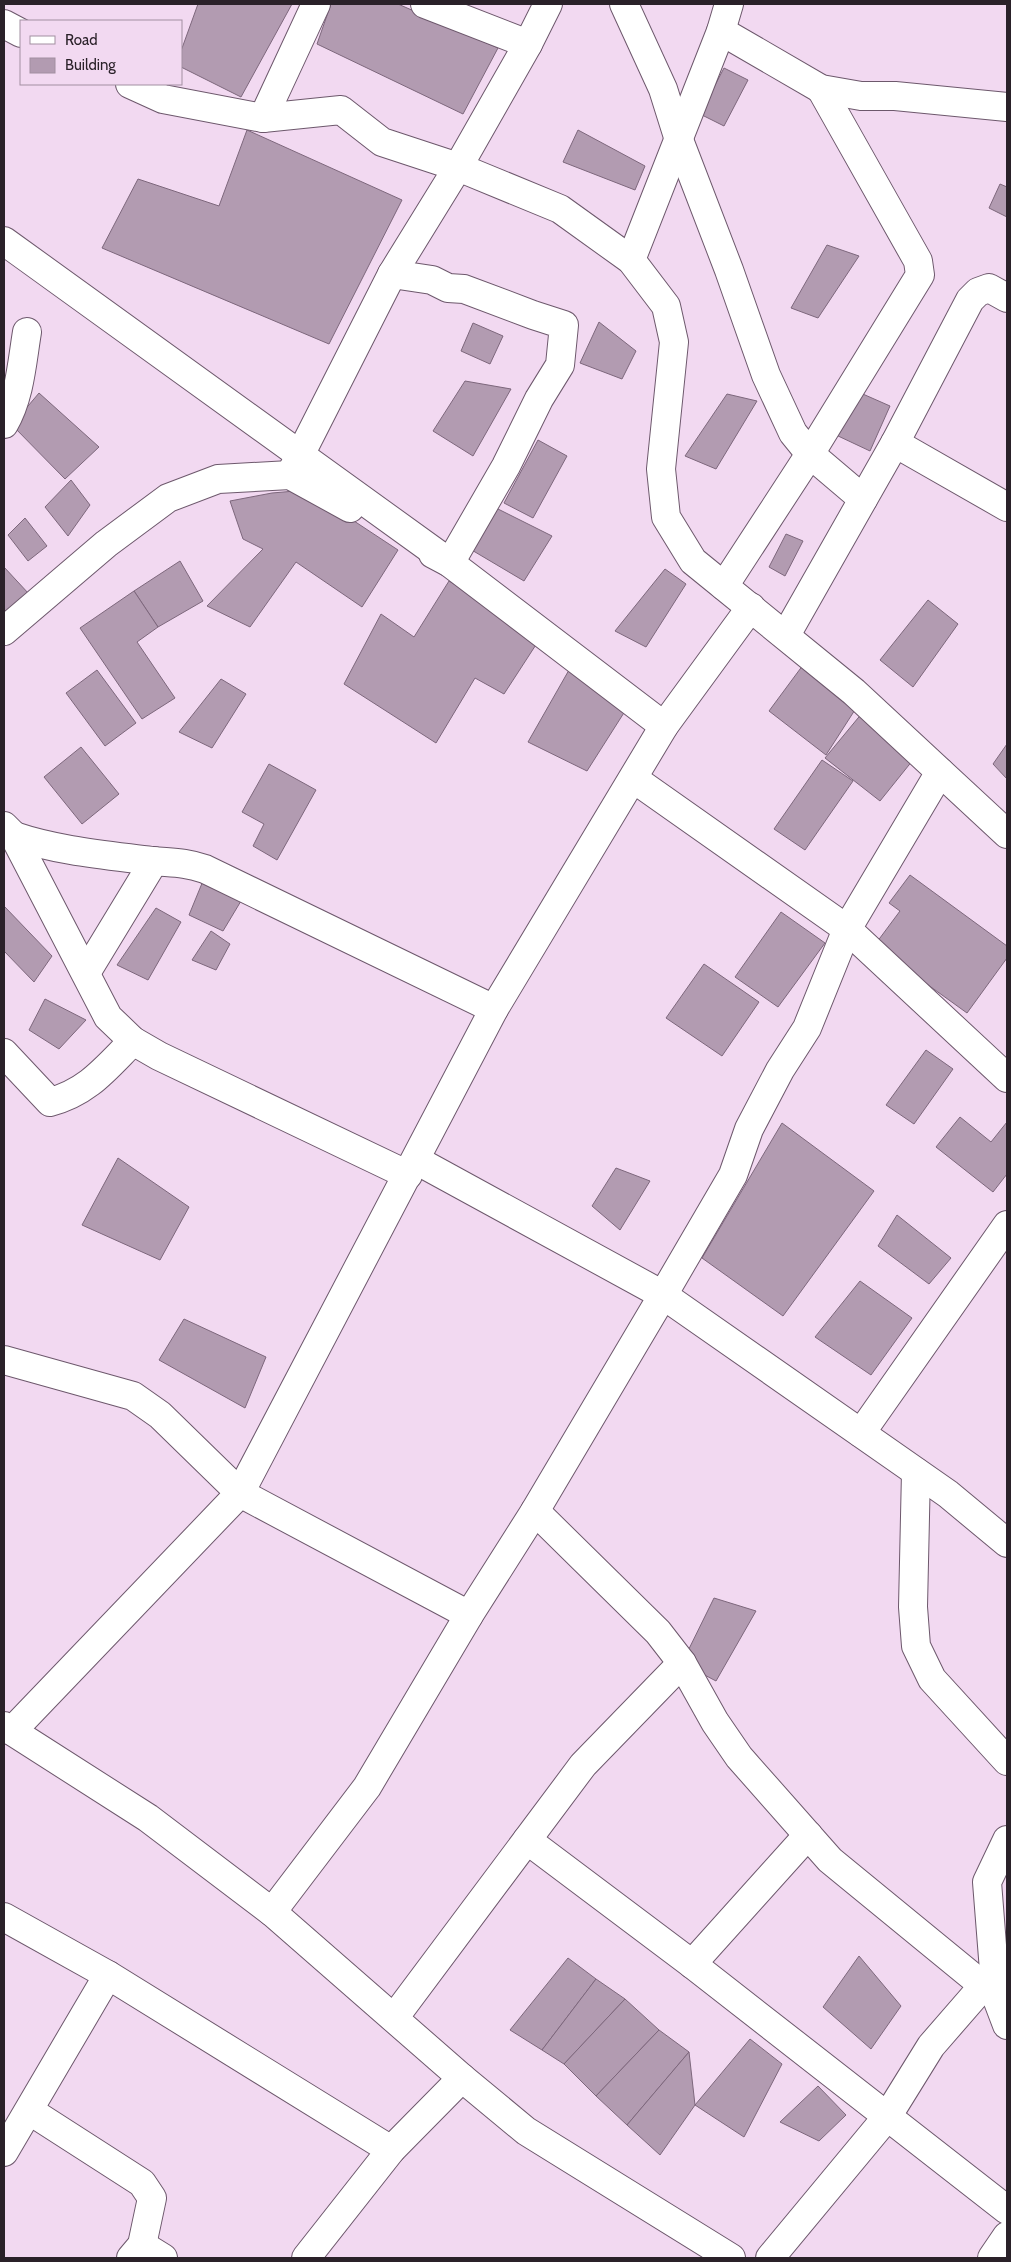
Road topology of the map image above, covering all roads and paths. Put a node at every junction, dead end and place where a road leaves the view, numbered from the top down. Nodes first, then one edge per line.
1 (316, 4) edge
2 (425, 4) edge
3 (548, 4) edge
4 (624, 4) edge
5 (729, 4) edge
6 (4, 24) edge
7 (721, 30) junction
8 (20, 32) edge
9 (528, 44) junction
10 (132, 85) edge
11 (821, 89) junction
12 (1007, 107) edge
13 (263, 118) junction
14 (679, 140) junction
15 (458, 167) junction
16 (4, 241) edge
17 (631, 260) junction
18 (392, 274) junction
19 (1007, 298) edge
20 (27, 332) dead end
21 (4, 424) edge
22 (895, 443) junction
23 (810, 454) junction
24 (295, 464) junction
25 (862, 500) junction
26 (1007, 507) edge
27 (450, 563) junction
28 (724, 586) junction
29 (752, 607) junction
30 (4, 631) edge
31 (786, 635) junction
32 (664, 726) junction
33 (940, 772) junction
34 (634, 779) junction
35 (9, 831) edge
36 (1007, 834) edge
37 (154, 861) junction
38 (847, 929) junction
39 (86, 973) junction
40 (494, 1009) junction
41 (133, 1041) junction
42 (4, 1053) edge
43 (1007, 1078) edge
44 (412, 1168) junction
45 (1007, 1225) edge
46 (663, 1296) junction
47 (4, 1360) edge
48 (860, 1433) junction
49 (916, 1472) junction
50 (240, 1492) junction
51 (536, 1511) junction
52 (1007, 1543) edge
53 (469, 1615) junction
54 (682, 1663) junction
55 (8, 1729) edge
56 (1007, 1761) edge
57 (808, 1835) junction
58 (527, 1840) junction
59 (1007, 1840) edge
60 (272, 1912) junction
61 (4, 1917) edge
62 (692, 1964) junction
63 (108, 1975) junction
64 (990, 1991) junction
65 (394, 2018) junction
66 (1007, 2025) edge
67 (462, 2078) junction
68 (887, 2117) junction
69 (18, 2118) edge
70 (391, 2150) junction
71 (4, 2152) edge
72 (1007, 2210) edge
73 (1007, 2236) edge
74 (145, 2254) edge
75 (306, 2258) edge
76 (732, 2258) edge
77 (770, 2258) edge
78 (992, 2258) edge

1 - 13 street
2 - 9 street
3 - 9 street
4 - 14 street
5 - 7 street
6 - 8 street
7 - 11 street
7 - 14 street
9 - 15 street
10 - 13 street
11 - 12 street
11 - 23 street
13 - 15 street
14 - 17 street
14 - 23 street
15 - 17 street
15 - 18 street
16 - 24 street
17 - 28 street
18 - 24 street
18 - 27 street
19 - 22 street
20 - 21 street
22 - 25 street
22 - 26 street
23 - 25 street
23 - 28 street
24 - 27 street
24 - 30 street
25 - 31 street
27 - 32 street
28 - 29 street
29 - 31 street
29 - 32 street
31 - 33 street
32 - 34 street
33 - 36 street
33 - 38 street
34 - 38 street
34 - 40 street
35 - 37 street
35 - 39 street
37 - 39 street
37 - 40 street
38 - 43 street
38 - 46 street
39 - 41 street
40 - 44 street
41 - 42 street
41 - 44 street
44 - 46 street
44 - 50 street
45 - 48 street
46 - 48 street
46 - 51 street
47 - 50 street
48 - 49 street
49 - 52 street
49 - 56 street
50 - 53 street
50 - 55 street
51 - 53 street
51 - 54 street
53 - 60 street
54 - 57 street
54 - 58 street
55 - 60 street
57 - 62 street
57 - 64 street
58 - 62 street
58 - 65 street
59 - 64 street
60 - 65 street
61 - 63 street
62 - 68 street
63 - 69 street
63 - 70 street
64 - 66 street
64 - 68 street
65 - 67 street
67 - 70 street
67 - 76 street
68 - 72 street
68 - 77 street
69 - 71 street
69 - 74 street
70 - 75 street
73 - 78 street

